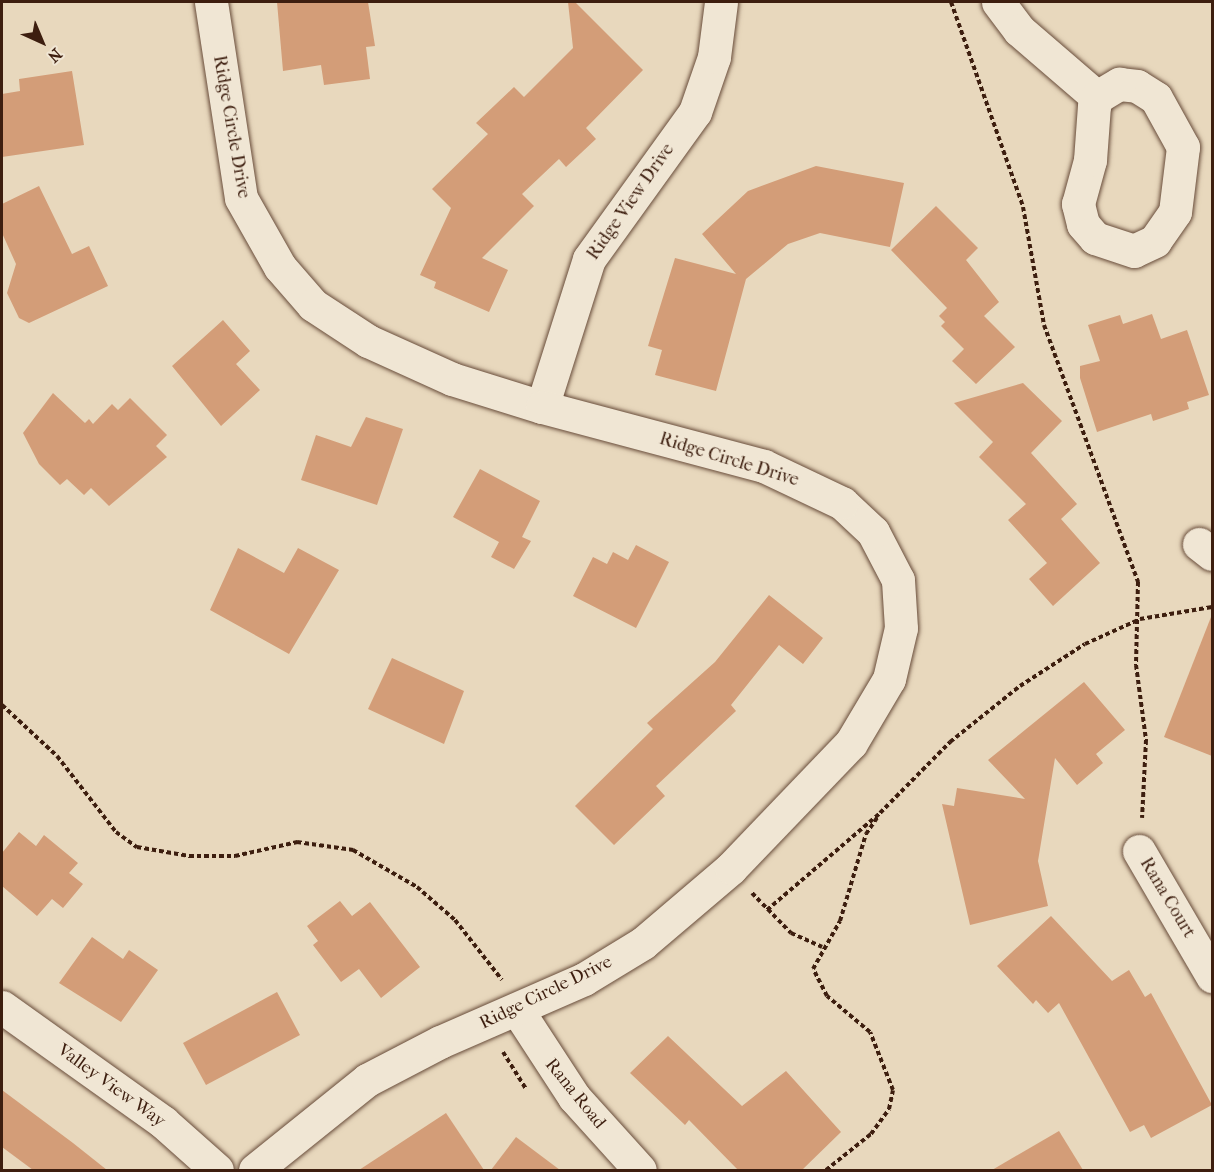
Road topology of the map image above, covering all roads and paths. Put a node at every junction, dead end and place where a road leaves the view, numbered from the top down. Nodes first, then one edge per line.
1 (211, 2) edge
2 (721, 2) edge
3 (951, 2) edge
4 (998, 2) edge
5 (1097, 97) junction
6 (542, 407) junction
7 (1212, 607) edge
8 (1140, 619) junction
9 (2, 705) edge
10 (880, 813) junction
11 (1139, 851) joint
12 (766, 910) dead end
13 (502, 976) dead end
14 (1212, 976) edge
15 (2, 1007) edge
16 (518, 1011) junction
17 (217, 1170) edge
18 (255, 1170) edge
19 (640, 1170) edge
20 (826, 1170) edge

1 - 6 street, Ridge Circle Drive
2 - 6 street, Ridge View Drive
3 - 8 path
4 - 5 street
5 - 5 street
6 - 16 street, Ridge Circle Drive
7 - 8 path
8 - 10 path
8 - 11 path
9 - 13 path
10 - 12 path
10 - 20 path
11 - 14 street, Rana Court
15 - 17 street, Valley View Way
16 - 18 street, Ridge Circle Drive
16 - 19 street, Rana Road

